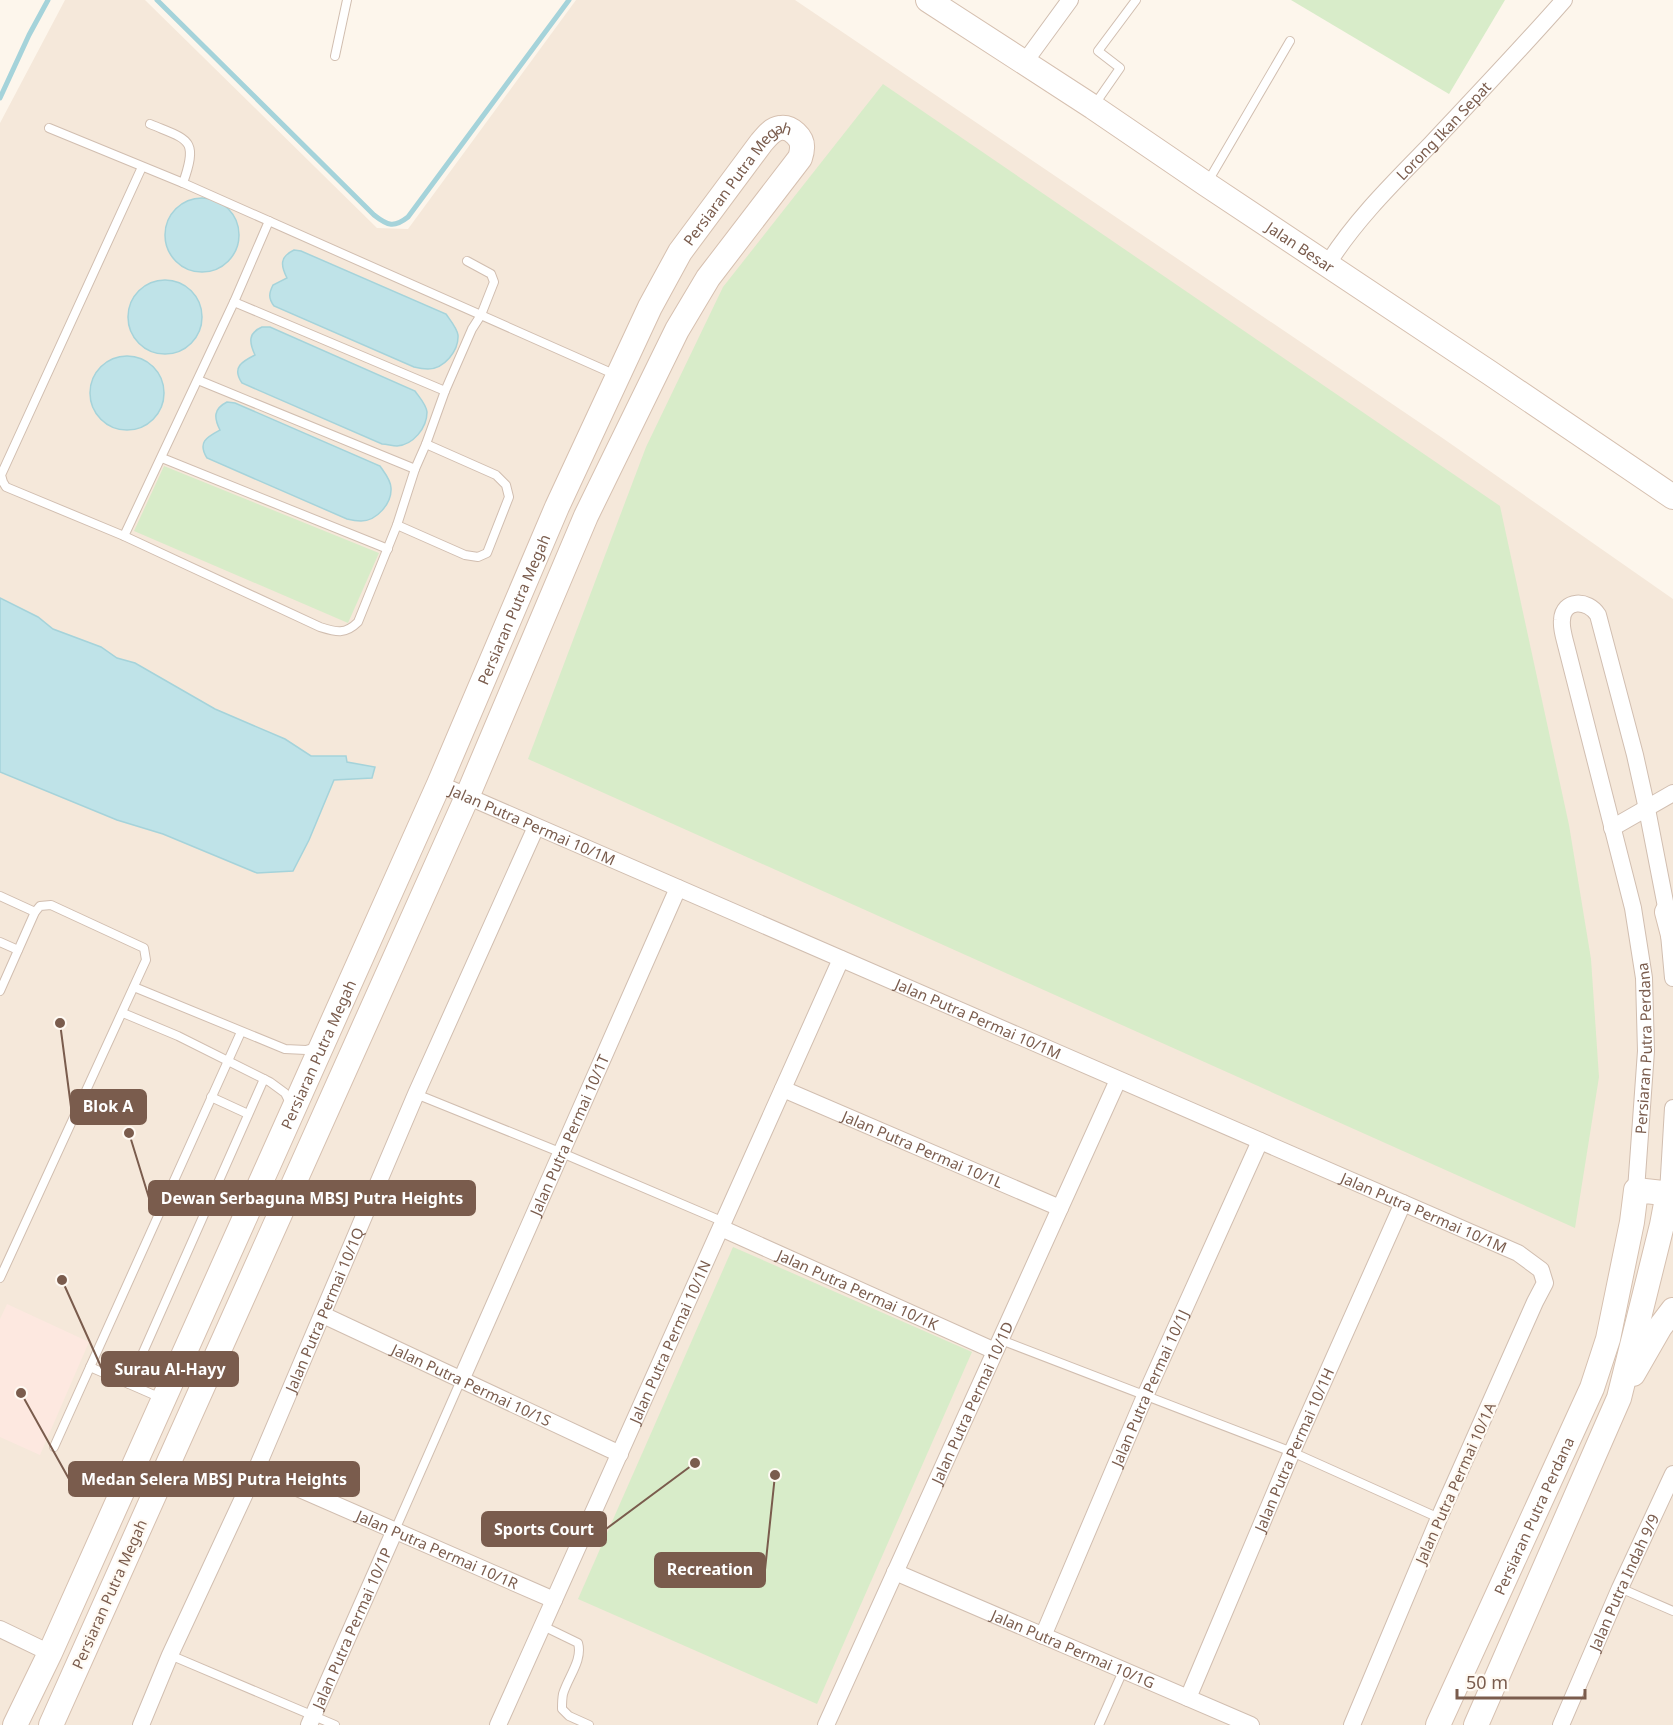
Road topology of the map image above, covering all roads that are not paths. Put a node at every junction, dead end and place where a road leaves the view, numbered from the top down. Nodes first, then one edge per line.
1 (347, 0) edge
2 (928, 0) edge
3 (1070, 0) edge
4 (1136, 0) edge
5 (1564, 0) edge
6 (1290, 41) dead end
7 (335, 56) dead end
8 (1024, 63) junction
9 (1093, 107) junction
10 (150, 124) dead end
11 (49, 128) dead end
12 (142, 167) junction
13 (183, 183) junction
14 (1206, 184) junction
15 (269, 221) junction
16 (466, 261) dead end
17 (1326, 265) junction
18 (234, 302) junction
19 (481, 315) junction
20 (619, 376) junction
21 (198, 380) junction
22 (445, 392) junction
23 (426, 444) junction
24 (162, 458) junction
25 (415, 469) junction
26 (1673, 497) edge
27 (397, 525) junction
28 (124, 536) junction
29 (388, 549) junction
30 (439, 784) junction
31 (1673, 793) edge
32 (467, 796) junction
33 (1647, 809) junction
34 (536, 827) junction
35 (1612, 828) junction
36 (678, 888) junction
37 (0, 896) edge
38 (35, 912) junction
39 (1670, 924) edge
40 (0, 942) edge
41 (18, 950) junction
42 (841, 959) junction
43 (1673, 978) edge
44 (134, 987) junction
45 (0, 990) edge
46 (123, 1013) junction
47 (241, 1032) junction
48 (322, 1046) junction
49 (227, 1061) junction
50 (267, 1080) junction
51 (1118, 1080) junction
52 (783, 1089) junction
53 (416, 1094) junction
54 (211, 1097) junction
55 (1673, 1108) edge
56 (294, 1109) junction
57 (248, 1114) junction
58 (1260, 1141) junction
59 (562, 1153) junction
60 (1636, 1190) junction
61 (1670, 1194) edge
62 (1403, 1203) junction
63 (1060, 1208) junction
64 (1632, 1222) junction
65 (722, 1225) junction
66 (1667, 1226) edge
67 (1518, 1253) joint
68 (0, 1278) edge
69 (1673, 1310) edge
70 (323, 1316) junction
71 (998, 1345) junction
72 (90, 1367) junction
73 (461, 1380) junction
74 (129, 1384) junction
75 (1145, 1395) junction
76 (1619, 1398) junction
77 (164, 1399) junction
78 (54, 1448) dead end
79 (1292, 1452) junction
80 (620, 1454) junction
81 (256, 1470) junction
82 (1673, 1474) edge
83 (1438, 1518) junction
84 (395, 1530) junction
85 (895, 1572) junction
86 (1620, 1588) junction
87 (554, 1600) junction
88 (1673, 1611) edge
89 (543, 1626) junction
90 (1, 1632) edge
91 (1043, 1636) junction
92 (50, 1653) junction
93 (170, 1655) junction
94 (1123, 1671) junction
95 (1188, 1698) junction
96 (311, 1720) edge
97 (832, 1723) edge
98 (15, 1725) edge
99 (51, 1725) edge
100 (141, 1725) edge
101 (335, 1725) edge
102 (498, 1725) edge
103 (589, 1725) edge
104 (1099, 1725) edge
105 (1251, 1725) edge
106 (1352, 1725) edge
107 (1438, 1725) edge
108 (1476, 1725) edge
109 (1561, 1725) edge

1 - 7 lane
2 - 8 street, Jalan Besar
3 - 8 street
4 - 9 lane
5 - 17 street, Lorong Ikan Sepat
6 - 14 lane
8 - 9 street, Jalan Besar
9 - 14 street, Jalan Besar
10 - 13 lane
11 - 12 lane
12 - 13 lane
12 - 28 lane
13 - 15 lane
14 - 17 street, Jalan Besar
15 - 18 lane
15 - 19 lane
16 - 19 lane
17 - 26 street, Jalan Besar
18 - 21 lane
18 - 22 lane
19 - 20 lane
19 - 22 lane
20 - 30 street, Persiaran Putra Megah
20 - 32 street, Persiaran Putra Megah
21 - 24 lane
21 - 25 lane
22 - 23 lane
23 - 25 lane
23 - 27 lane
24 - 28 lane
24 - 29 lane
25 - 27 lane
27 - 29 lane
28 - 29 lane
30 - 32 street, Jalan Putra Permai 10/1M
30 - 48 street, Persiaran Putra Megah
31 - 33 street
32 - 34 street, Jalan Putra Permai 10/1M
32 - 99 street, Persiaran Putra Megah
33 - 35 street
33 - 35 street, Persiaran Putra Perdana
33 - 39 street, Persiaran Putra Perdana
34 - 36 street, Jalan Putra Permai 10/1M
34 - 53 street, Jalan Putra Permai 10/1Q
35 - 60 street, Persiaran Putra Perdana
36 - 42 street, Jalan Putra Permai 10/1M
36 - 59 street, Jalan Putra Permai 10/1T
37 - 38 lane
38 - 41 lane
38 - 44 lane
39 - 43 street, Persiaran Putra Perdana
40 - 41 lane
41 - 45 lane
42 - 51 street, Jalan Putra Permai 10/1M
42 - 52 street, Jalan Putra Permai 10/1N
44 - 46 lane
44 - 47 lane
46 - 49 lane
46 - 68 lane
47 - 48 lane
47 - 49 lane
48 - 56 street, Persiaran Putra Megah
49 - 50 lane
49 - 54 lane
50 - 56 lane
50 - 57 lane
51 - 58 street, Jalan Putra Permai 10/1M
51 - 63 street, Jalan Putra Permai 10/1D
52 - 63 street, Jalan Putra Permai 10/1L
52 - 65 street, Jalan Putra Permai 10/1N
53 - 59 lane
53 - 70 street, Jalan Putra Permai 10/1Q
54 - 57 lane
54 - 72 lane
55 - 61 street, Persiaran Putra Perdana
56 - 77 street, Persiaran Putra Megah
57 - 74 lane
58 - 62 street, Jalan Putra Permai 10/1M
58 - 75 street, Jalan Putra Permai 10/1J
59 - 65 lane
59 - 73 street, Jalan Putra Permai 10/1T
60 - 61 street
60 - 64 street, Persiaran Putra Perdana
61 - 66 street, Persiaran Putra Perdana
62 - 67 street, Jalan Putra Permai 10/1M
62 - 79 street, Jalan Putra Permai 10/1H
63 - 71 street, Jalan Putra Permai 10/1D
64 - 66 street
64 - 107 street, Persiaran Putra Perdana
65 - 71 street, Jalan Putra Permai 10/1K
65 - 80 street, Jalan Putra Permai 10/1N
66 - 76 street, Persiaran Putra Perdana
67 - 83 street, Jalan Putra Permai 10/1A
69 - 76 street
70 - 73 street, Jalan Putra Permai 10/1S
70 - 81 street, Jalan Putra Permai 10/1Q
71 - 75 lane
71 - 85 street, Jalan Putra Permai 10/1D
72 - 74 lane
72 - 78 lane
73 - 80 street, Jalan Putra Permai 10/1S
73 - 84 lane
74 - 77 lane
75 - 79 lane
75 - 91 street, Jalan Putra Permai 10/1J
76 - 108 street, Persiaran Putra Perdana
77 - 92 street, Persiaran Putra Megah
79 - 83 lane
79 - 95 street, Jalan Putra Permai 10/1H
80 - 87 street, Jalan Putra Permai 10/1N
81 - 84 street, Jalan Putra Permai 10/1R
81 - 93 street, Jalan Putra Permai 10/1Q
82 - 86 street, Jalan Putra Indah 9/9
83 - 106 street, Jalan Putra Permai 10/1A
84 - 87 street, Jalan Putra Permai 10/1R
84 - 96 street, Jalan Putra Permai 10/1P
85 - 91 street, Jalan Putra Permai 10/1G
85 - 97 street, Jalan Putra Permai 10/1D
86 - 88 lane
86 - 109 street, Jalan Putra Indah 9/9
87 - 89 street, Jalan Putra Permai 10/1N
89 - 102 street, Jalan Putra Permai 10/1N
89 - 103 lane
90 - 92 street
91 - 94 street, Jalan Putra Permai 10/1G
92 - 98 street, Persiaran Putra Megah
93 - 96 lane
93 - 100 street, Jalan Putra Permai 10/1Q
94 - 95 street, Jalan Putra Permai 10/1G
94 - 104 lane
95 - 105 street, Jalan Putra Permai 10/1G
96 - 101 lane

